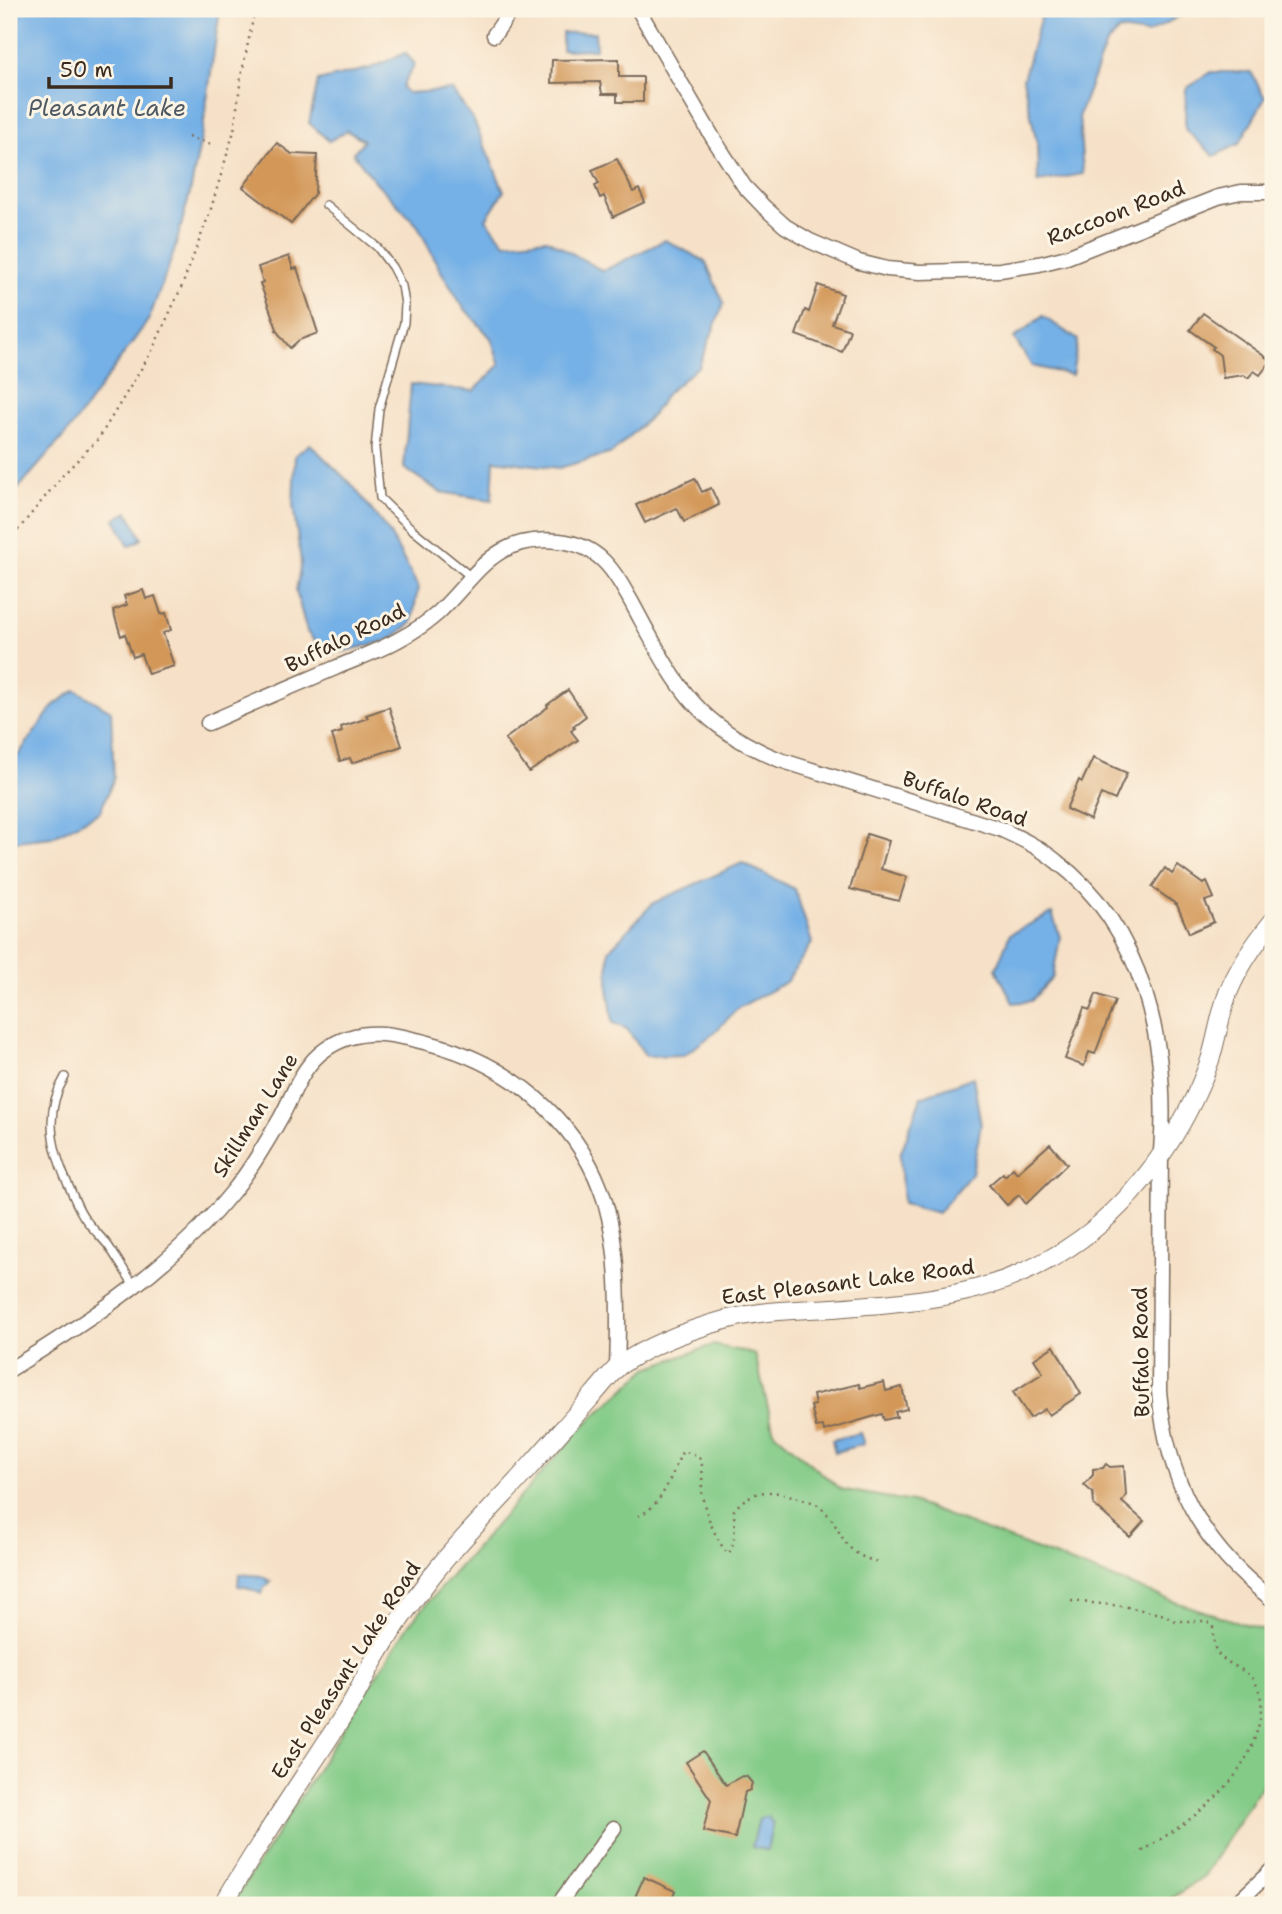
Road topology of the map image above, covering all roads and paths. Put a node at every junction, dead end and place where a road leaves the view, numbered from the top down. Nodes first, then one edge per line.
1 (255, 9) edge
2 (512, 9) edge
3 (638, 9) edge
4 (494, 35) dead end
5 (188, 137) dead end
6 (211, 144) dead end
7 (1273, 192) edge
8 (326, 205) dead end
9 (9, 541) edge
10 (470, 576) junction
11 (208, 723) dead end
12 (1273, 921) edge
13 (65, 1077) dead end
14 (1161, 1152) junction
15 (135, 1286) junction
16 (617, 1368) junction
17 (9, 1370) edge
18 (638, 1516) dead end
19 (877, 1562) dead end
20 (1273, 1600) edge
21 (1071, 1601) dead end
22 (614, 1828) dead end
23 (1138, 1854) dead end
24 (1273, 1869) edge
25 (223, 1905) edge
26 (558, 1905) edge
27 (1236, 1905) edge

1 - 9 path
2 - 4 street
3 - 7 street, Raccoon Road
5 - 6 path
8 - 10 lane
10 - 11 street, Buffalo Road
10 - 14 street, Buffalo Road
12 - 14 street, East Pleasant Lake Road
13 - 15 lane
14 - 16 street, East Pleasant Lake Road
14 - 20 street, Buffalo Road
15 - 16 street, Skillman Lane
15 - 17 street, Skillman Lane
16 - 25 street, East Pleasant Lake Road
18 - 19 path
21 - 23 path
22 - 26 street
24 - 27 street

